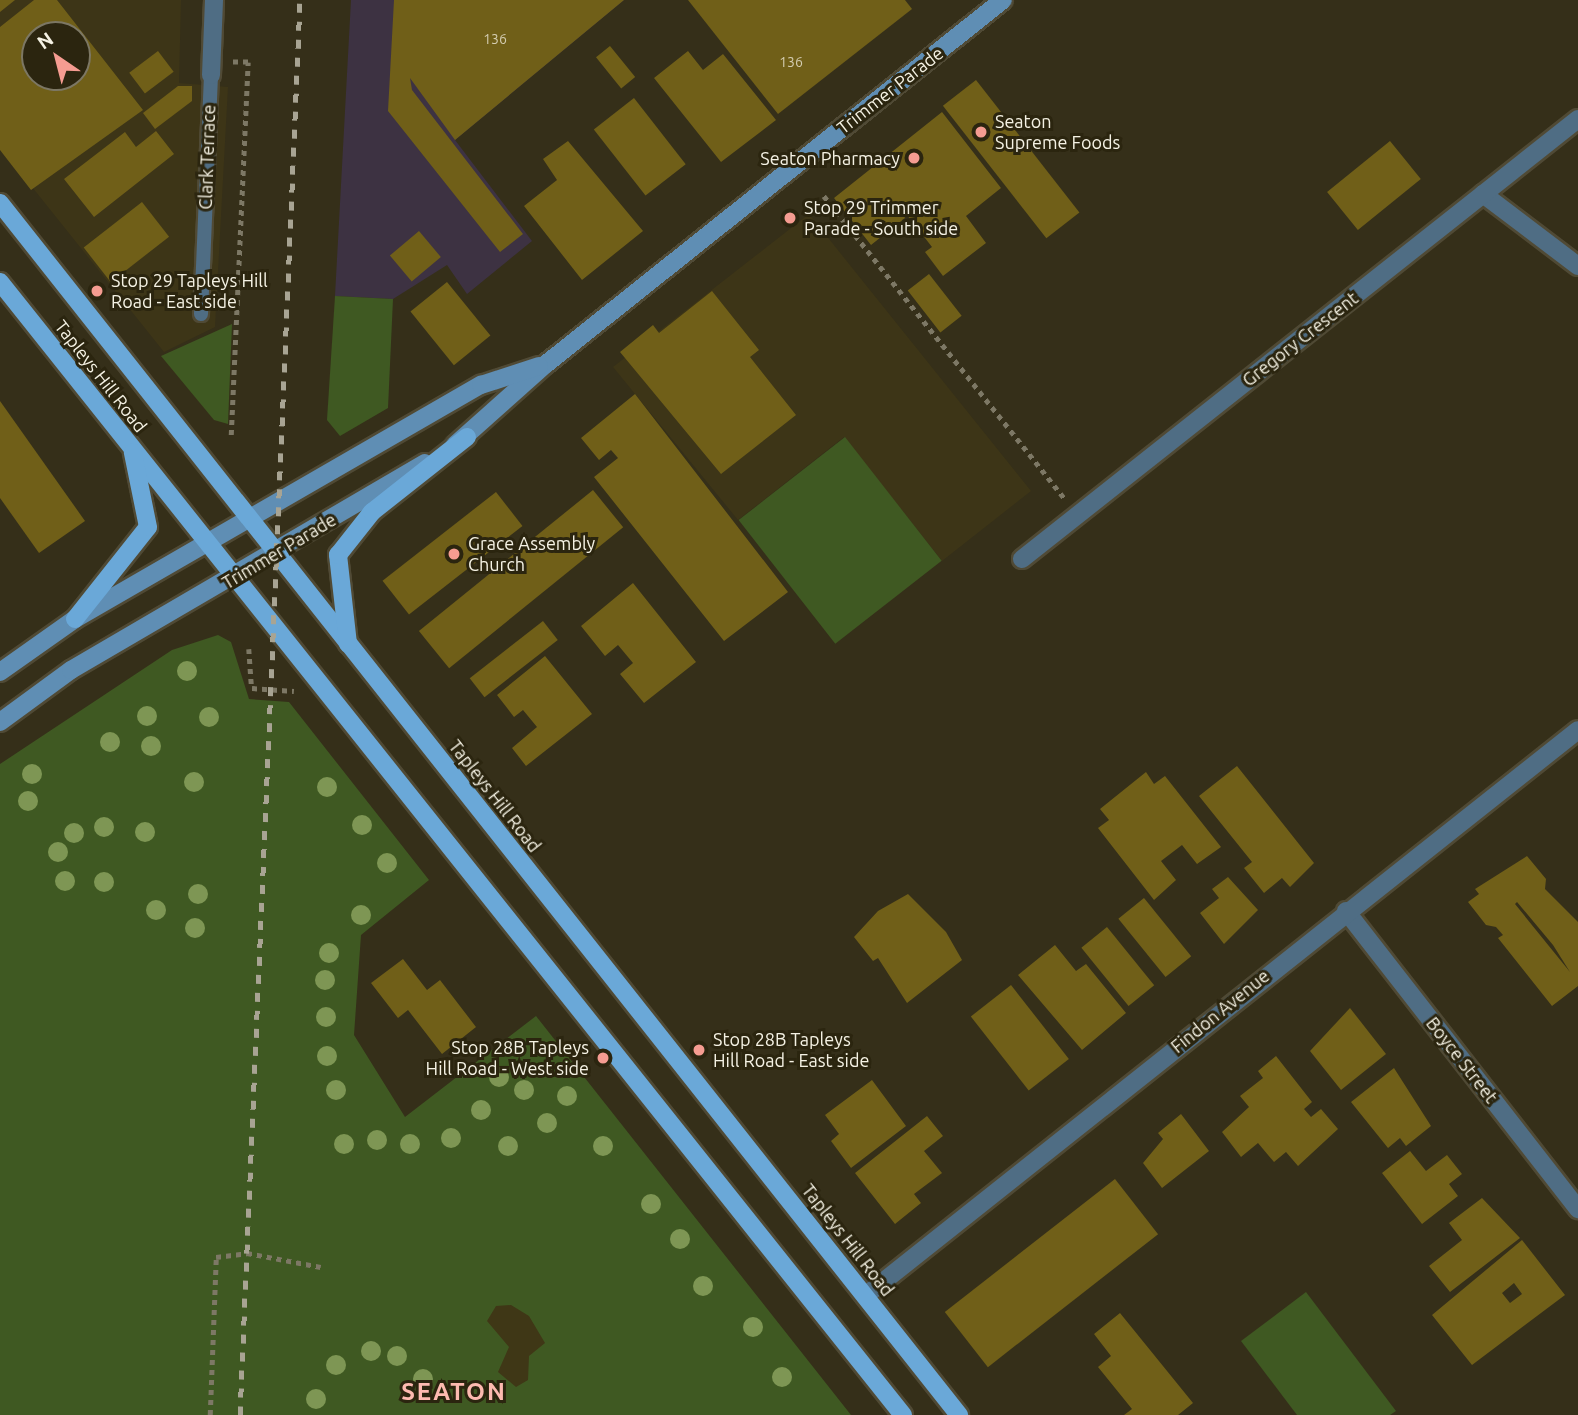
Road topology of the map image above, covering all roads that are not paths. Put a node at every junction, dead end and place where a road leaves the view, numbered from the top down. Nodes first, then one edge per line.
1 (214, 0) edge
2 (1003, 0) edge
3 (211, 68) joint
4 (1578, 118) edge
5 (1483, 194) junction
6 (0, 203) edge
7 (1578, 266) edge
8 (0, 282) edge
9 (201, 314) dead end
10 (546, 363) junction
11 (467, 438) junction
12 (132, 449) junction
13 (252, 522) junction
14 (210, 546) junction
15 (277, 553) junction
16 (1022, 559) dead end
17 (236, 578) junction
18 (75, 619) junction
19 (348, 644) junction
20 (0, 672) edge
21 (0, 722) edge
22 (1578, 730) edge
23 (1346, 911) junction
24 (1578, 1209) edge
25 (865, 1296) junction
26 (902, 1415) edge
27 (959, 1415) edge

1 - 3 street, Clark Terrace
2 - 10 main road, Trimmer Parade
3 - 9 lane, Clark Terrace
4 - 5 street, Gregory Crescent
5 - 7 street
5 - 16 street, Gregory Crescent
6 - 13 main road, Tapleys Hill Road
8 - 12 main road, Tapleys Hill Road
10 - 11 main road, Trimmer Parade
10 - 13 main road, Trimmer Parade
11 - 15 main road, Trimmer Parade
11 - 19 main road
12 - 14 main road, Tapleys Hill Road
12 - 18 main road
13 - 14 main road, Trimmer Parade
13 - 15 main road, Tapleys Hill Road
14 - 17 main road, Tapleys Hill Road
14 - 18 main road, Trimmer Parade
15 - 17 main road, Trimmer Parade
15 - 19 main road, Tapleys Hill Road
17 - 21 main road, Trimmer Parade
17 - 26 main road, Tapleys Hill Road
18 - 20 main road, Trimmer Parade
19 - 25 main road, Tapleys Hill Road
22 - 23 street, Findon Avenue
23 - 24 street, Boyce Street
23 - 25 street, Findon Avenue
25 - 27 main road, Tapleys Hill Road

